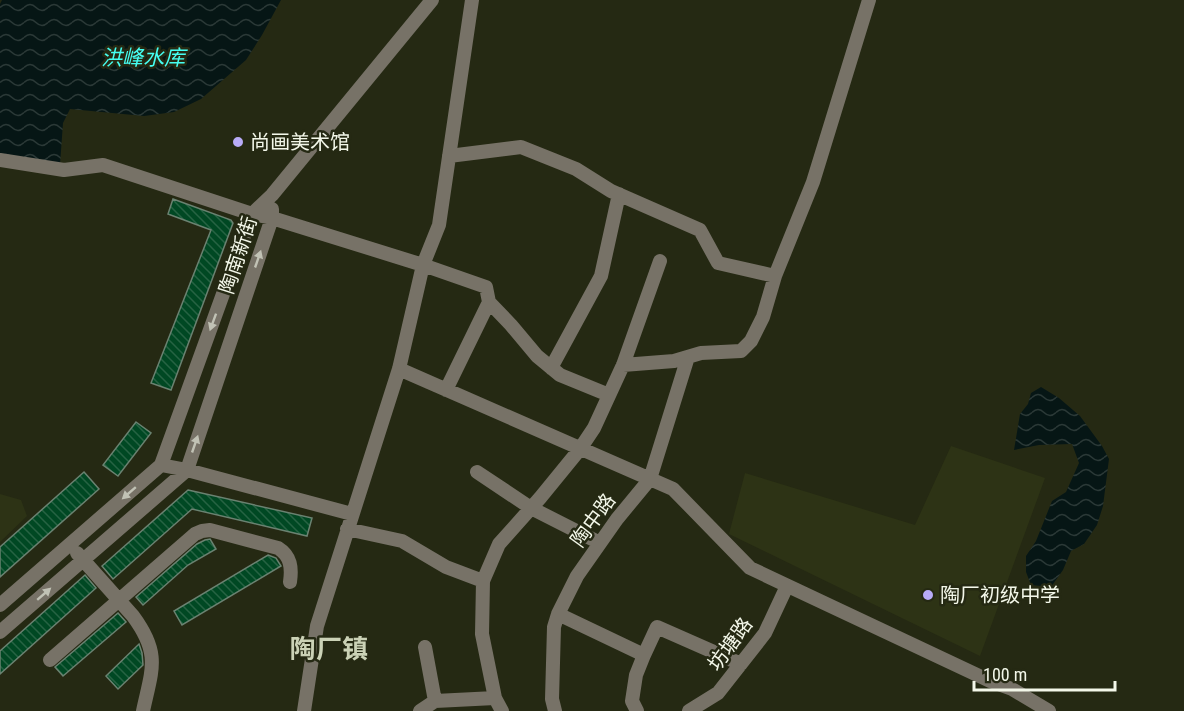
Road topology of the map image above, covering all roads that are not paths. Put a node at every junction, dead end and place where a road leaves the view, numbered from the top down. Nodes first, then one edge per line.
1 (432, 0) edge
2 (472, 0) edge
3 (869, 0) edge
4 (449, 156) junction
5 (0, 160) edge
6 (619, 194) junction
7 (272, 195) junction
8 (252, 214) junction
9 (272, 218) junction
10 (660, 261) dead end
11 (423, 265) junction
12 (775, 276) junction
13 (489, 302) junction
14 (688, 357) junction
15 (622, 365) junction
16 (551, 368) junction
17 (399, 369) junction
18 (446, 390) junction
19 (609, 395) junction
20 (580, 449) junction
21 (161, 465) junction
22 (187, 470) junction
23 (477, 472) dead end
24 (650, 479) junction
25 (531, 508) junction
26 (352, 514) junction
27 (347, 529) junction
28 (600, 543) junction
29 (70, 545) junction
30 (83, 560) junction
31 (483, 581) junction
32 (290, 582) dead end
33 (787, 586) junction
34 (119, 600) junction
35 (0, 605) edge
36 (558, 614) junction
37 (0, 632) edge
38 (425, 647) dead end
39 (644, 655) junction
40 (50, 660) dead end
41 (741, 664) junction
42 (495, 698) junction
43 (435, 701) junction
44 (143, 711) edge
45 (304, 711) edge
46 (420, 711) edge
47 (502, 711) edge
48 (555, 711) edge
49 (637, 711) edge
50 (689, 711) edge
51 (1049, 711) edge

1 - 7 street
2 - 4 street
3 - 12 street
4 - 6 street
4 - 11 street
5 - 8 street
6 - 12 street
6 - 16 street
7 - 8 street, 陶南新街
7 - 9 street, 陶南新街
8 - 9 street
8 -> 21 street, 陶南新街
9 - 11 street
22 -> 9 street, 陶南新街
10 - 15 street
11 - 13 street
11 - 17 street
12 - 14 street
13 - 16 street
13 - 18 street
14 - 15 street
14 - 24 street, 陶中路
15 - 19 street
16 - 19 street
17 - 18 street
17 - 26 street
18 - 20 street
19 - 20 street
20 - 24 street
20 - 25 street
21 - 22 street
21 -> 29 street, 陶南新街
22 - 26 street
22 - 30 street
23 - 25 street
24 - 28 street, 陶中路
24 - 33 street
25 - 28 street
25 - 31 street
26 - 27 street
27 - 31 street
27 - 45 street
28 - 36 street, 陶中路
29 - 30 street
29 - 35 street, 陶南新街
30 - 34 street
37 -> 30 street
31 - 42 street
32 - 34 street
33 - 41 street, 坊塘路
33 - 51 street
34 - 40 street
34 - 44 street
36 - 39 street
36 - 48 street, 陶中路
38 - 43 street
39 - 41 street
39 - 49 street
41 - 50 street, 坊塘路
42 - 43 street
42 - 47 street
43 - 46 street

